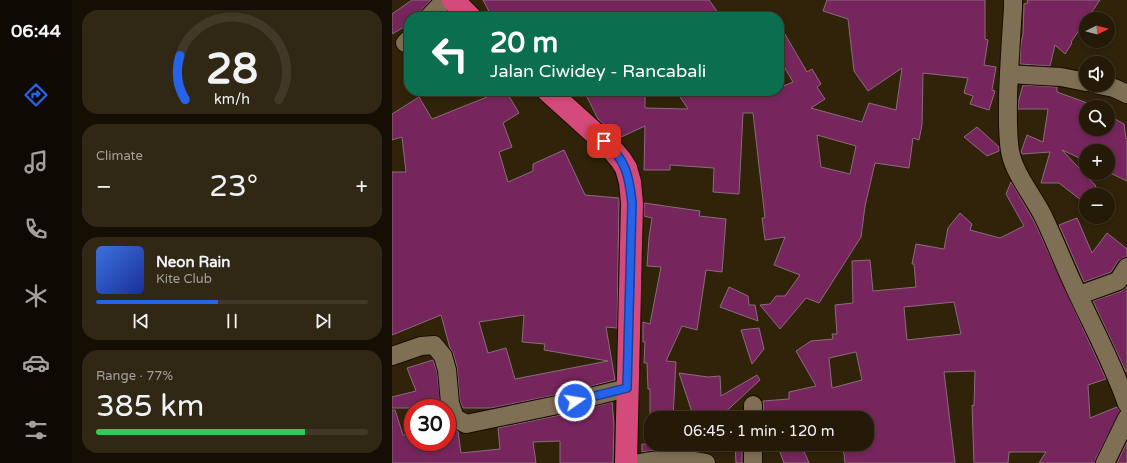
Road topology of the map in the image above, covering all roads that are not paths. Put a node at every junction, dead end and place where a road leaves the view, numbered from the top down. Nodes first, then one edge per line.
1 (445, 0) edge
2 (453, 0) edge
3 (1013, 0) edge
4 (434, 12) edge
5 (465, 12) edge
6 (1009, 74) junction
7 (1079, 81) edge
8 (1115, 88) edge
9 (1127, 94) edge
10 (554, 96) edge
11 (1127, 267) edge
12 (1087, 293) junction
13 (392, 356) edge
14 (627, 388) junction
15 (1127, 404) edge
16 (1127, 418) edge
17 (753, 451) edge
18 (626, 463) edge
19 (640, 463) edge
20 (706, 463) edge
21 (753, 463) edge
22 (1105, 463) edge

1 - 4 street
2 - 5 highway
3 - 6 street
6 - 7 street
6 - 12 street
8 - 9 street
10 - 14 highway
11 - 12 street
12 - 15 street
13 - 14 street
14 - 18 highway
16 - 22 street
17 - 21 street
19 - 20 street

